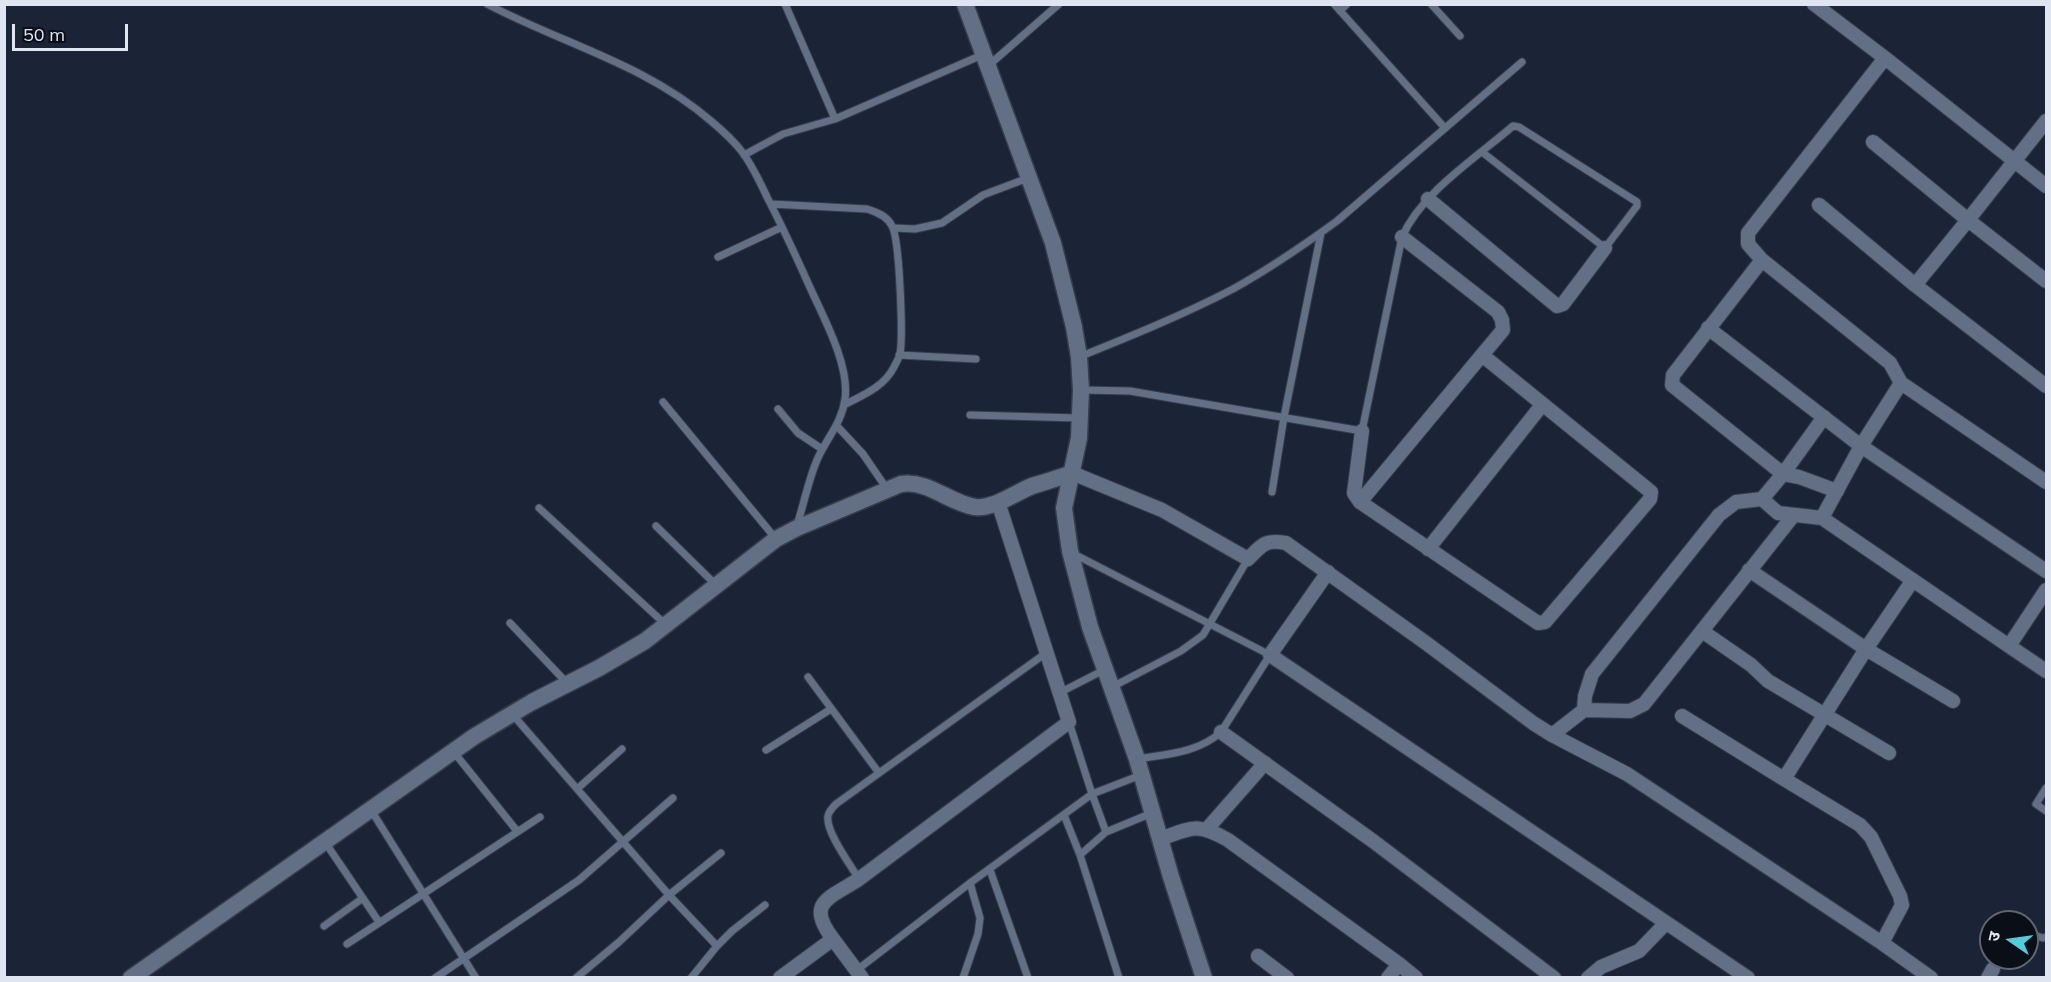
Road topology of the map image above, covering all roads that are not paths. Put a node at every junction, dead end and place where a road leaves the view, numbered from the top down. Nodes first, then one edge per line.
1 (487, 4) edge
2 (785, 4) edge
3 (965, 4) edge
4 (1059, 4) edge
5 (1334, 4) edge
6 (1347, 4) edge
7 (1431, 4) edge
8 (1814, 4) edge
9 (1340, 11) junction
10 (1460, 36) dead end
11 (1885, 58) junction
12 (985, 61) junction
13 (1522, 62) dead end
14 (835, 119) junction
15 (2046, 121) edge
16 (1444, 127) junction
17 (1873, 142) dead end
18 (1482, 152) junction
19 (744, 155) junction
20 (2015, 160) junction
21 (1028, 178) junction
22 (2046, 186) edge
23 (1428, 199) junction
24 (771, 204) junction
25 (1819, 205) dead end
26 (1968, 220) junction
27 (782, 227) junction
28 (894, 228) junction
29 (1321, 233) junction
30 (1402, 237) junction
31 (1605, 248) junction
32 (718, 257) dead end
33 (1762, 260) junction
34 (2046, 280) edge
35 (1916, 285) junction
36 (1708, 328) junction
37 (899, 355) junction
38 (1482, 355) junction
39 (1078, 357) junction
40 (976, 359) dead end
41 (1901, 383) junction
42 (2046, 386) edge
43 (1080, 390) junction
44 (663, 402) dead end
45 (844, 405) junction
46 (1542, 405) junction
47 (778, 409) dead end
48 (970, 415) dead end
49 (1284, 417) junction
50 (1824, 417) junction
51 (1080, 418) junction
52 (837, 426) junction
53 (1362, 430) junction
54 (1861, 446) junction
55 (822, 449) junction
56 (1072, 473) junction
57 (1783, 474) junction
58 (2046, 482) edge
59 (888, 489) junction
60 (1837, 490) junction
61 (1272, 492) dead end
62 (1762, 499) junction
63 (998, 502) junction
64 (1360, 502) junction
65 (539, 508) dead end
66 (1792, 516) junction
67 (1822, 518) junction
68 (656, 526) dead end
69 (797, 528) junction
70 (776, 539) junction
71 (1428, 549) junction
72 (1070, 551) junction
73 (1248, 559) junction
74 (1749, 570) junction
75 (2046, 571) edge
76 (1328, 572) junction
77 (1913, 580) junction
78 (718, 586) junction
79 (2046, 590) edge
80 (510, 623) dead end
81 (1210, 624) junction
82 (666, 625) junction
83 (1702, 631) junction
84 (2009, 646) junction
85 (1866, 649) junction
86 (1046, 653) junction
87 (1270, 655) junction
88 (1104, 670) junction
89 (2046, 671) edge
90 (808, 677) dead end
91 (567, 683) junction
92 (1110, 688) junction
93 (1059, 693) junction
94 (1953, 701) dead end
95 (831, 709) junction
96 (1584, 710) junction
97 (512, 714) junction
98 (1824, 715) junction
99 (1682, 716) dead end
100 (1069, 722) junction
101 (1221, 732) junction
102 (1552, 735) junction
103 (622, 749) dead end
104 (766, 750) dead end
105 (453, 752) junction
106 (1889, 753) dead end
107 (1265, 763) junction
108 (1139, 767) junction
109 (879, 773) junction
110 (1784, 779) junction
111 (2046, 788) edge
112 (577, 789) junction
113 (1092, 794) junction
114 (673, 798) dead end
115 (370, 809) junction
116 (2046, 811) edge
117 (1152, 813) junction
118 (1064, 815) junction
119 (540, 817) dead end
120 (1207, 829) junction
121 (517, 831) junction
122 (1106, 832) junction
123 (1160, 839) junction
124 (324, 841) junction
125 (624, 843) junction
126 (720, 854) dead end
127 (1080, 855) junction
128 (990, 870) junction
129 (859, 879) junction
130 (970, 883) junction
131 (423, 894) junction
132 (669, 895) junction
133 (363, 898) junction
134 (765, 905) dead end
135 (379, 922) junction
136 (1666, 923) junction
137 (324, 926) dead end
138 (833, 939) junction
139 (1882, 943) junction
140 (347, 944) dead end
141 (717, 946) junction
142 (1258, 956) dead end
143 (463, 958) junction
144 (1399, 964) junction
145 (860, 974) edge
146 (1591, 977) edge
147 (131, 978) edge
148 (435, 978) edge
149 (476, 978) edge
150 (576, 978) edge
151 (690, 978) edge
152 (780, 978) edge
153 (963, 978) edge
154 (1028, 978) edge
155 (1119, 978) edge
156 (1204, 978) edge
157 (1287, 978) edge
158 (1389, 978) edge
159 (1416, 978) edge
160 (1554, 978) edge
161 (1748, 978) edge
162 (1931, 978) edge

1 - 19 lane
2 - 14 lane
3 - 12 street
4 - 12 lane
5 - 9 lane
6 - 9 lane
7 - 10 lane
8 - 11 street
9 - 16 lane
11 - 20 street
11 - 33 street
12 - 14 lane
12 - 21 street
13 - 16 lane
14 - 19 lane
15 - 20 street
16 - 29 lane
17 - 26 street
18 - 23 lane
18 - 31 lane
18 - 31 lane
19 - 24 lane
20 - 22 street
20 - 26 street
21 - 28 lane
21 - 39 street
23 - 30 lane
23 - 31 street
24 - 27 lane
24 - 28 lane
25 - 35 street
26 - 34 street
26 - 35 street
27 - 32 lane
27 - 45 lane
28 - 37 lane
29 - 39 lane
29 - 49 lane
30 - 38 street
30 - 53 lane
33 - 36 street
33 - 41 street
35 - 42 street
36 - 50 street
36 - 57 street
37 - 40 lane
37 - 45 lane
38 - 46 street
38 - 64 street
39 - 43 street
41 - 54 street
41 - 58 street
43 - 49 lane
43 - 51 street
44 - 70 lane
45 - 52 lane
46 - 71 street
46 - 71 street
47 - 55 lane
48 - 51 lane
49 - 53 lane
49 - 61 lane
50 - 54 street
50 - 57 street
51 - 56 street
52 - 55 lane
52 - 59 lane
53 - 64 street
54 - 60 street
54 - 75 street
55 - 69 lane
56 - 63 street
56 - 72 street
56 - 73 street
57 - 60 street
57 - 62 street
59 - 63 street
59 - 69 street
60 - 67 street
62 - 66 street
62 - 96 street
63 - 86 street
64 - 71 street
65 - 82 lane
66 - 67 street
66 - 74 street
67 - 77 street
68 - 78 lane
69 - 70 street
70 - 78 street
72 - 81 lane
72 - 88 street
73 - 76 street
73 - 81 lane
74 - 83 street
74 - 85 street
76 - 87 street
76 - 102 street
77 - 84 street
77 - 85 street
78 - 82 street
79 - 84 street
80 - 91 lane
81 - 87 lane
81 - 92 lane
82 - 91 street
83 - 96 street
83 - 98 street
84 - 89 street
85 - 94 street
85 - 98 street
86 - 93 street
86 - 109 lane
87 - 101 lane
87 - 136 street
88 - 92 street
88 - 93 lane
90 - 95 lane
91 - 97 street
92 - 108 street
93 - 100 street
95 - 104 lane
95 - 109 lane
96 - 102 street
97 - 105 street
97 - 112 lane
98 - 106 street
98 - 110 street
99 - 110 street
100 - 113 lane
100 - 129 street
101 - 107 street
101 - 108 lane
102 - 139 street
103 - 112 lane
105 - 115 street
105 - 121 lane
107 - 120 street
107 - 160 street
108 - 113 lane
108 - 117 street
109 - 129 lane
110 - 139 street
111 - 116 lane
112 - 125 lane
113 - 118 lane
113 - 122 lane
114 - 125 lane
115 - 124 street
115 - 131 lane
117 - 122 lane
117 - 123 street
118 - 127 lane
118 - 128 lane
119 - 121 lane
120 - 123 street
120 - 144 street
121 - 131 lane
122 - 127 lane
123 - 156 street
124 - 133 lane
124 - 147 street
125 - 132 lane
125 - 143 lane
126 - 132 lane
127 - 155 lane
128 - 130 lane
128 - 154 lane
129 - 138 street
130 - 145 lane
130 - 153 lane
131 - 135 lane
131 - 143 lane
132 - 141 lane
132 - 150 lane
133 - 135 lane
133 - 137 lane
134 - 141 lane
135 - 140 lane
136 - 146 street
136 - 161 street
138 - 145 street
138 - 152 street
139 - 162 street
141 - 151 lane
142 - 157 street
143 - 148 lane
143 - 149 lane
144 - 158 street
144 - 159 street

